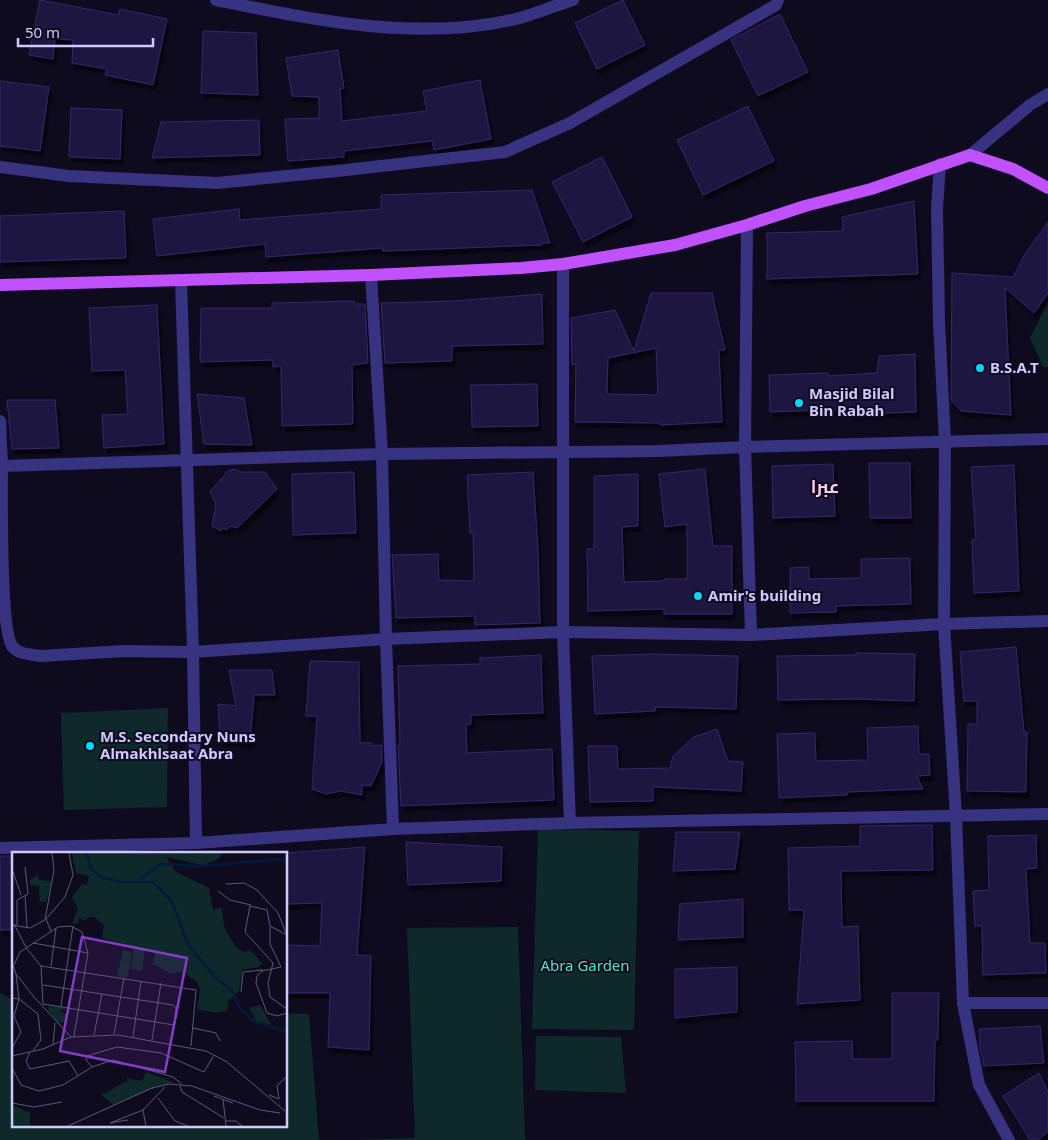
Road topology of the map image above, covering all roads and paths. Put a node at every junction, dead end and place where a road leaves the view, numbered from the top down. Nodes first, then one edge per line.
1 (216, 0) edge
2 (574, 0) edge
3 (778, 0) edge
4 (1048, 94) edge
5 (970, 155) junction
6 (940, 164) junction
7 (0, 167) edge
8 (1048, 188) edge
9 (748, 225) junction
10 (563, 264) junction
11 (371, 275) junction
12 (181, 281) junction
13 (0, 285) edge
14 (0, 421) edge
15 (1048, 439) edge
16 (945, 442) junction
17 (745, 447) junction
18 (562, 452) junction
19 (382, 454) junction
20 (187, 462) junction
21 (2, 466) junction
22 (1048, 621) edge
23 (944, 624) junction
24 (563, 632) junction
25 (751, 635) junction
26 (386, 639) junction
27 (193, 652) junction
28 (1048, 814) edge
29 (956, 816) junction
30 (570, 823) junction
31 (393, 829) junction
32 (196, 843) junction
33 (0, 848) edge
34 (963, 1003) junction
35 (1048, 1003) edge
36 (1009, 1140) edge

1 - 2 street
3 - 7 street
4 - 5 street
5 - 6 main road
5 - 8 main road
6 - 9 main road
6 - 16 street
9 - 10 main road
9 - 17 street
10 - 11 main road
10 - 18 street
11 - 12 main road
11 - 19 street
12 - 13 main road
12 - 20 street
14 - 21 street
15 - 16 street
16 - 17 street
16 - 23 street
17 - 18 street
17 - 25 street
18 - 19 street
18 - 24 street
19 - 20 street
19 - 26 street
20 - 21 street
20 - 27 street
21 - 27 street
22 - 23 street
23 - 25 street
23 - 29 street
24 - 25 street
24 - 26 street
24 - 30 street
26 - 27 street
26 - 31 street
27 - 32 street
28 - 29 street
29 - 30 street
29 - 34 street
30 - 31 street
31 - 32 street
32 - 33 street
34 - 35 street
34 - 36 street

